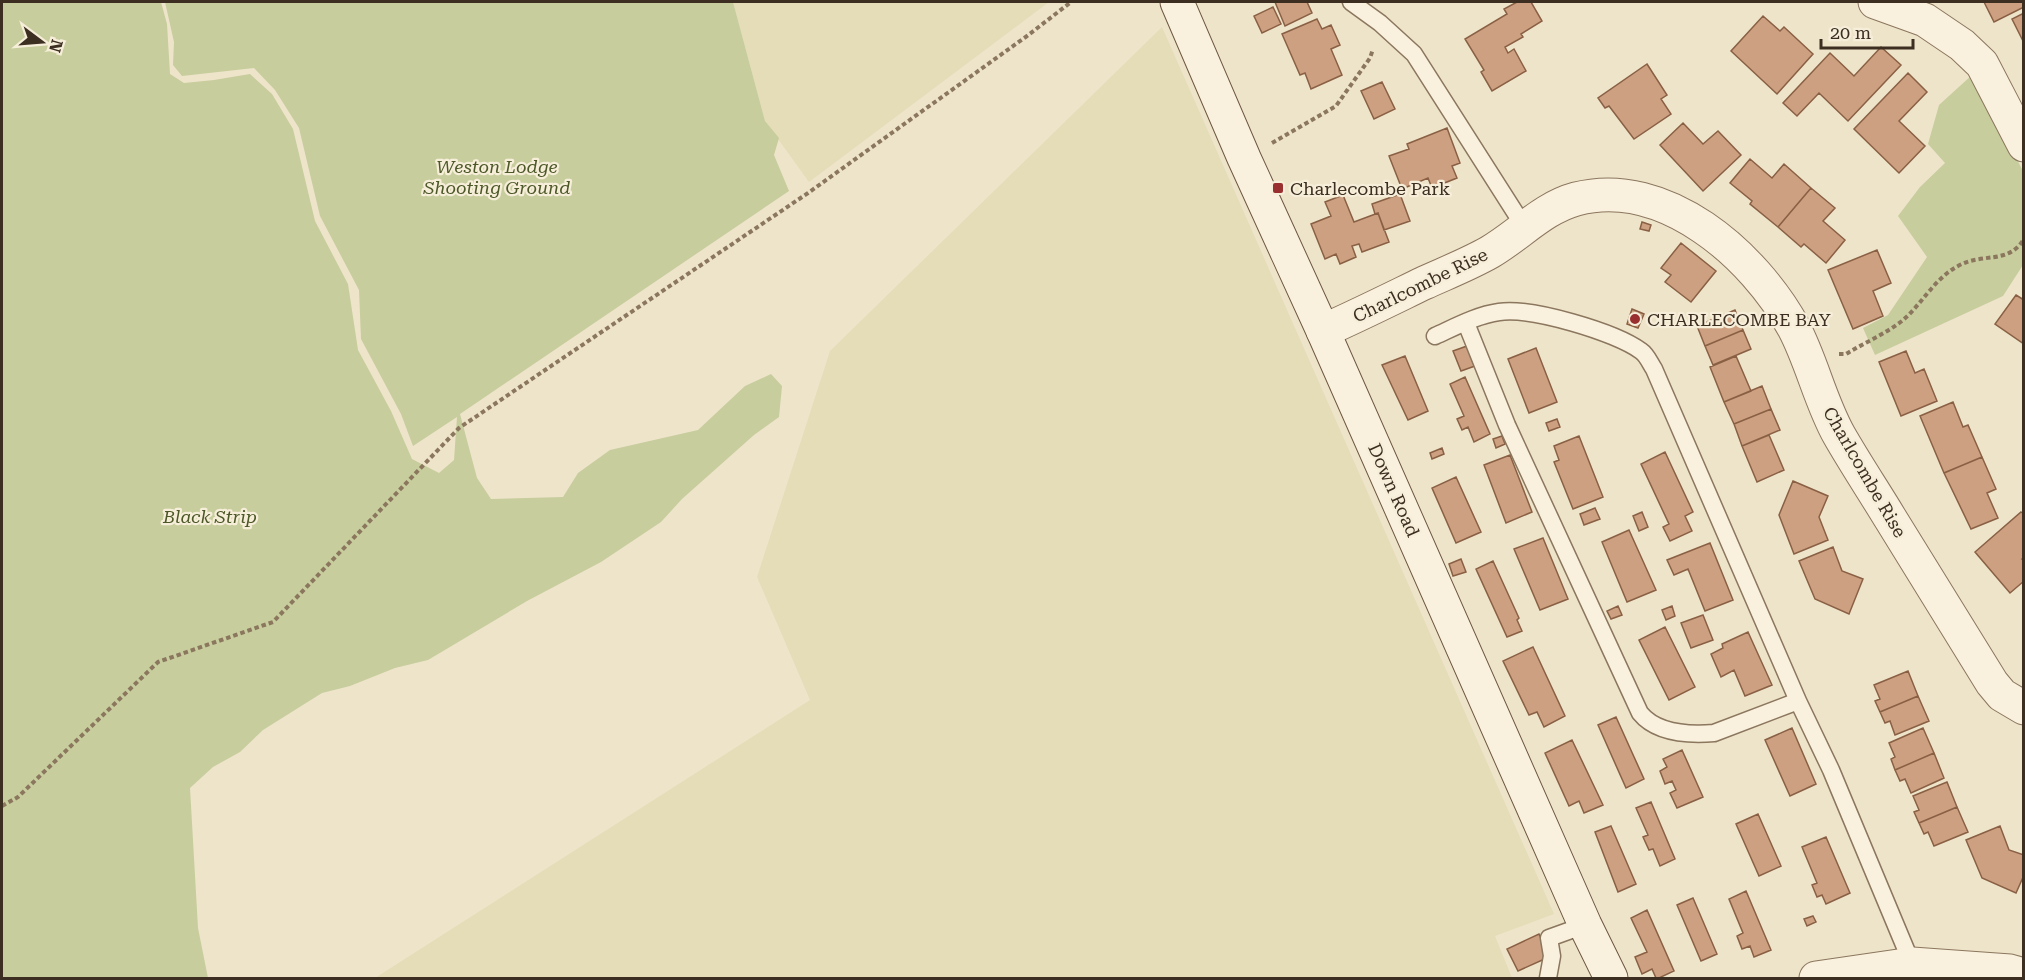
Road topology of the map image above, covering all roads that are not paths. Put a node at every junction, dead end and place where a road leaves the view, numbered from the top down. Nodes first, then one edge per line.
1 (1177, 2) edge
2 (1352, 2) edge
3 (1876, 2) edge
4 (2024, 145) edge
5 (1525, 228) junction
6 (1466, 323) junction
7 (1323, 331) junction
8 (1435, 336) dead end
9 (1798, 701) junction
10 (2024, 708) edge
11 (1585, 925) junction
12 (1912, 964) junction
13 (2024, 975) edge
14 (1548, 978) edge
15 (1611, 978) edge
16 (1816, 978) edge

1 - 7 street, Down Road
2 - 5 lane
3 - 4 street
5 - 7 street, Charlcombe Rise
5 - 10 street, Charlcombe Rise
6 - 8 lane
6 - 9 lane
6 - 9 lane
7 - 11 street, Down Road
9 - 12 lane
11 - 14 lane
11 - 15 street, Down Road
12 - 13 street
12 - 16 street

